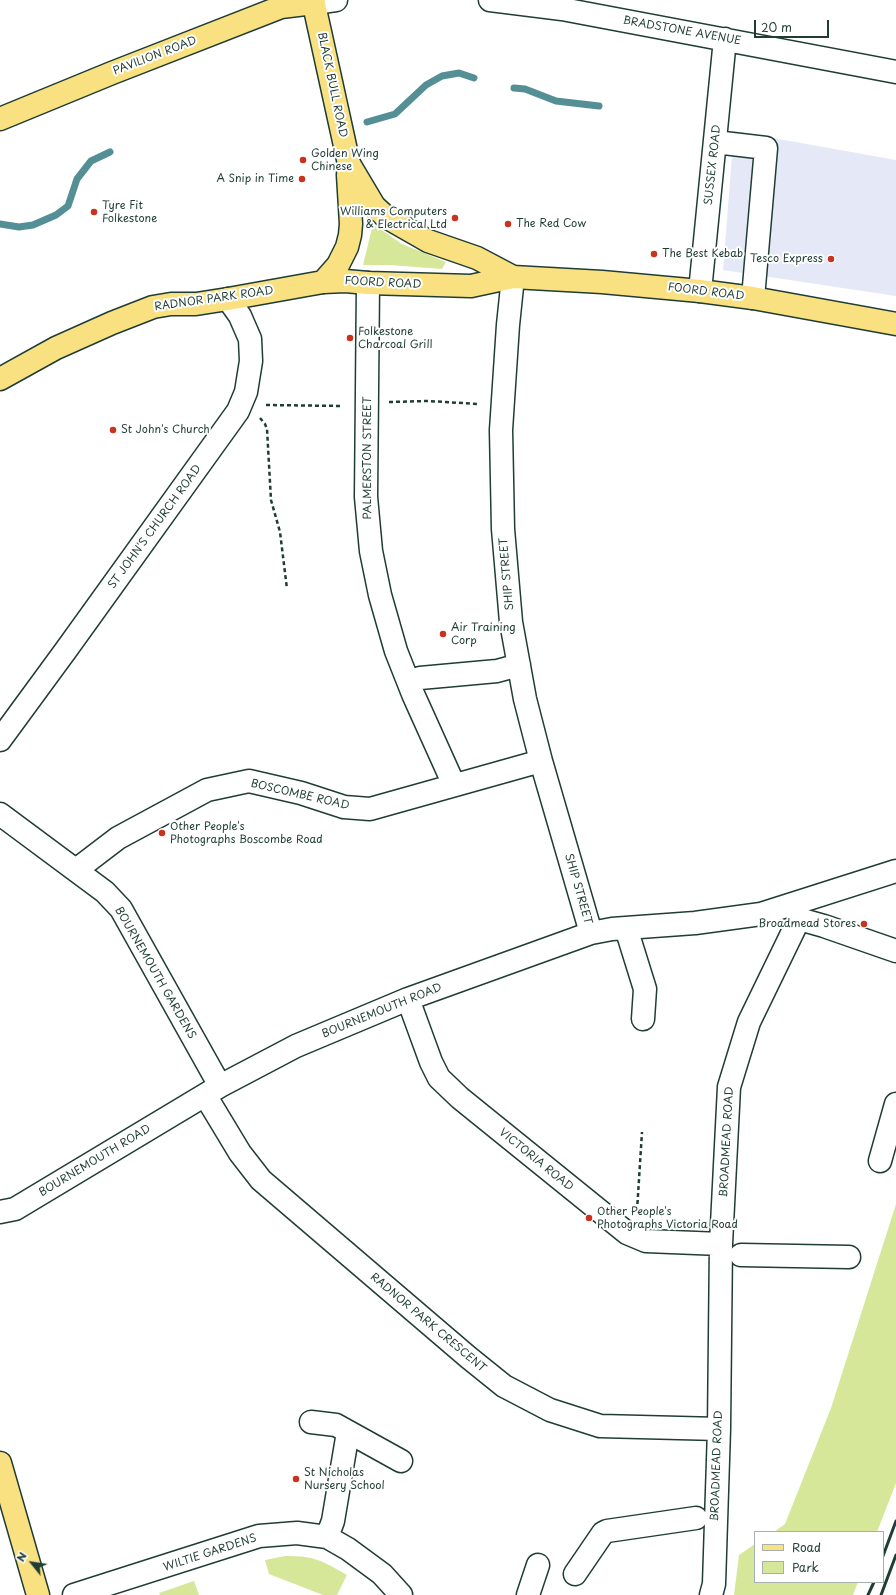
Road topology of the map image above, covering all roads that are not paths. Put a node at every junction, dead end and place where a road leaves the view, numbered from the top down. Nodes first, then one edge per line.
1 (336, 0) edge
2 (490, 0) edge
3 (313, 1) edge
4 (725, 39) junction
5 (896, 72) edge
6 (0, 119) edge
7 (715, 142) junction
8 (349, 164) junction
9 (513, 277) junction
10 (323, 282) junction
11 (368, 283) junction
12 (700, 291) junction
13 (753, 298) junction
14 (228, 299) junction
15 (896, 324) edge
16 (0, 379) edge
17 (519, 665) junction
18 (420, 678) dead end
19 (0, 740) edge
20 (540, 761) junction
21 (454, 785) junction
22 (0, 814) edge
23 (76, 870) junction
24 (896, 871) edge
25 (798, 911) junction
26 (626, 928) junction
27 (591, 933) junction
28 (896, 951) edge
29 (408, 999) junction
30 (643, 1019) dead end
31 (213, 1090) junction
32 (896, 1104) edge
33 (880, 1161) dead end
34 (0, 1212) edge
35 (721, 1244) junction
36 (741, 1255) dead end
37 (849, 1257) dead end
38 (311, 1422) dead end
39 (719, 1428) junction
40 (348, 1432) junction
41 (401, 1461) dead end
42 (0, 1463) edge
43 (696, 1518) dead end
44 (327, 1538) junction
45 (538, 1566) dead end
46 (575, 1574) dead end
47 (38, 1595) edge
48 (74, 1595) edge
49 (401, 1595) edge
50 (528, 1595) edge
51 (711, 1595) edge

1 - 3 street
2 - 4 street, BRADSTONE AVENUE
3 - 6 main road, PAVILION ROAD
3 - 8 main road, BLACK BULL ROAD
4 - 5 street, BRADSTONE AVENUE
4 - 7 street, SUSSEX ROAD
7 - 12 street, SUSSEX ROAD
7 - 13 street
8 - 9 main road, FOORD ROAD
8 - 10 main road, BLACK BULL ROAD
9 - 11 main road, FOORD ROAD
9 - 12 main road, FOORD ROAD
9 - 17 street, SHIP STREET
10 - 11 main road, FOORD ROAD
10 - 14 main road, RADNOR PARK ROAD
11 - 21 street, PALMERSTON STREET
12 - 13 main road, FOORD ROAD
13 - 15 main road, FOORD ROAD
14 - 16 main road, RADNOR PARK ROAD
14 - 19 street, ST JOHN'S CHURCH ROAD
17 - 18 street
17 - 20 street, SHIP STREET
20 - 21 street, BOSCOMBE ROAD
20 - 27 street, SHIP STREET
21 - 23 street, BOSCOMBE ROAD
22 - 23 street, BOURNEMOUTH GARDENS
23 - 31 street, BOURNEMOUTH GARDENS
24 - 25 street
25 - 26 street, BOURNEMOUTH ROAD
25 - 28 street
25 - 35 street, BROADMEAD ROAD
26 - 27 street, BOURNEMOUTH ROAD
26 - 30 street
27 - 29 street, BOURNEMOUTH ROAD
29 - 31 street, BOURNEMOUTH ROAD
29 - 35 street, VICTORIA ROAD
31 - 34 street, BOURNEMOUTH ROAD
31 - 39 street, RADNOR PARK CRESCENT
32 - 33 street
35 - 39 street, BROADMEAD ROAD
36 - 37 street
38 - 40 street
39 - 51 street, BROADMEAD ROAD
40 - 41 street
40 - 44 street
42 - 47 main road
43 - 46 street
44 - 48 street, WILTIE GARDENS
44 - 49 street, WILTIE GARDENS
45 - 50 street

